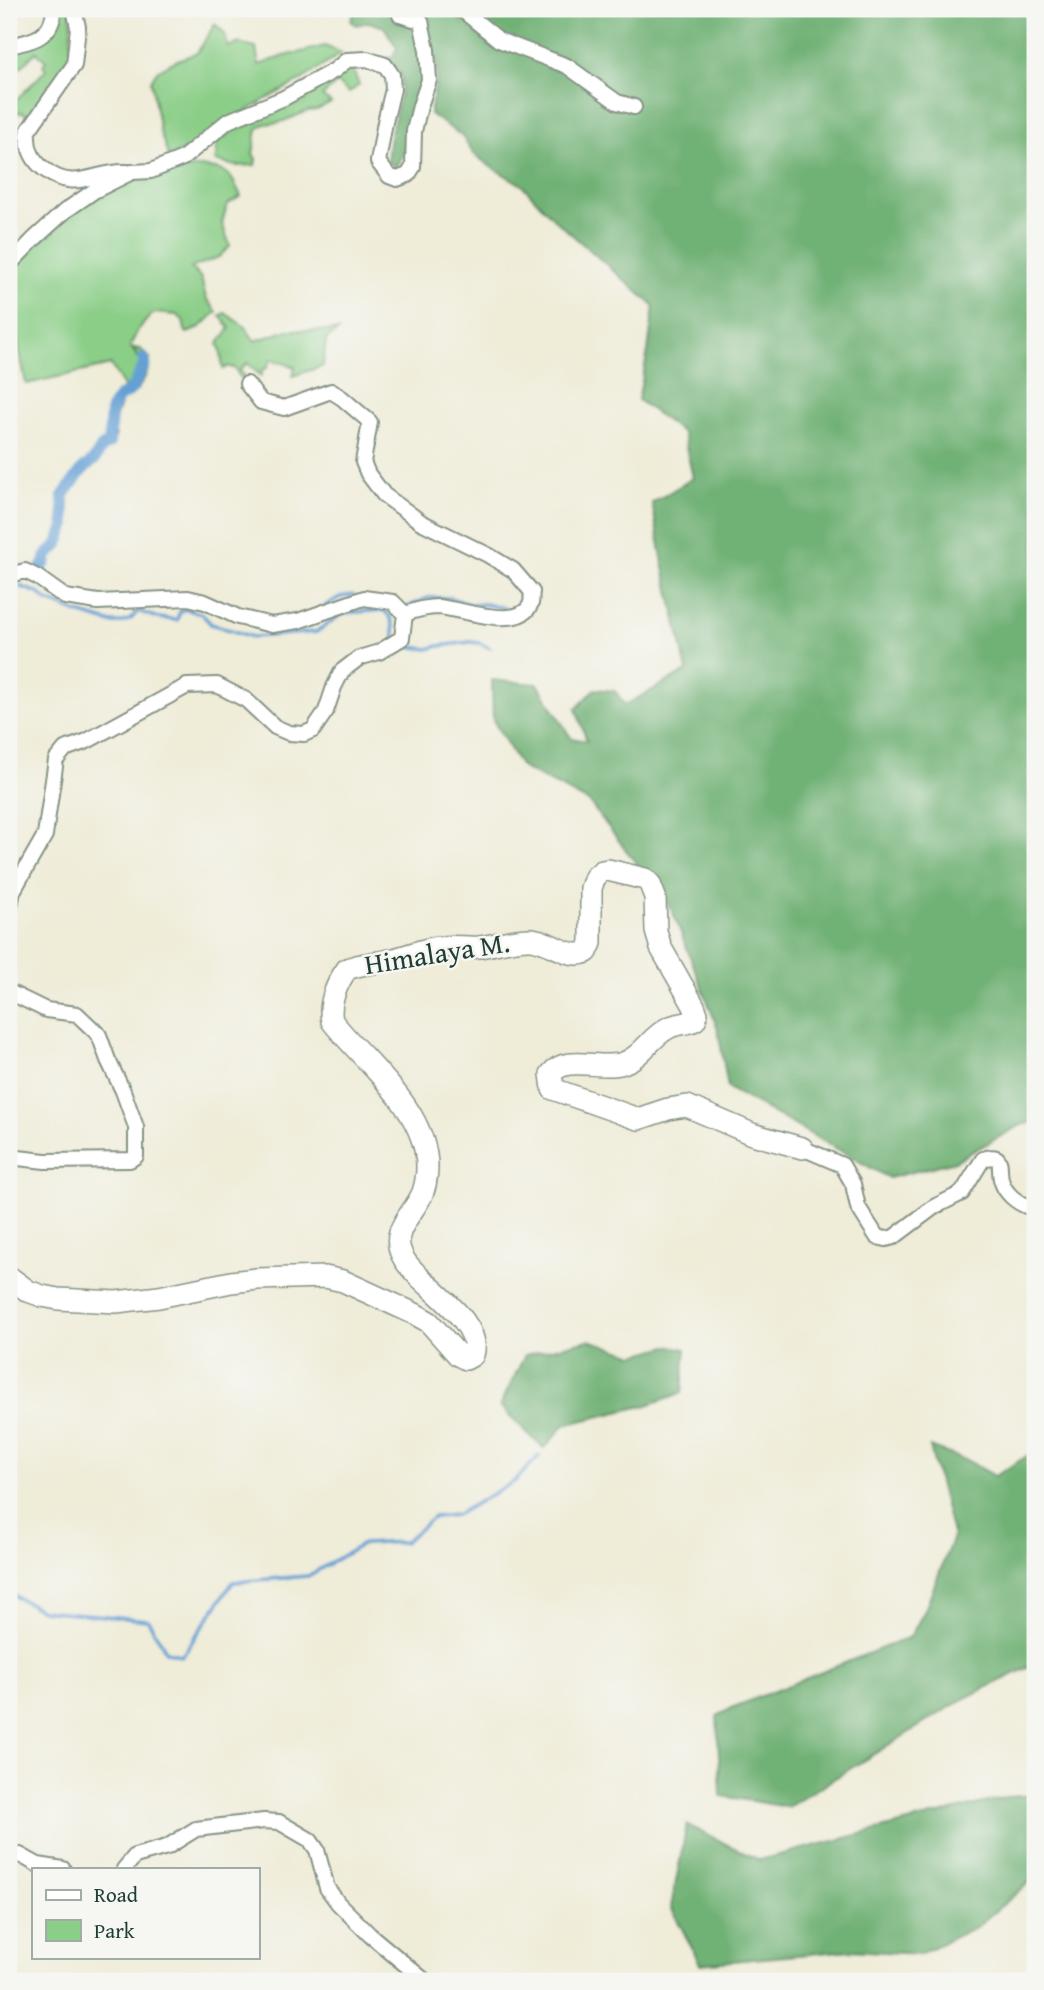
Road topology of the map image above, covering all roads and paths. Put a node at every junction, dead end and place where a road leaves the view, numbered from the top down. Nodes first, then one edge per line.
1 (54, 9) edge
2 (74, 9) edge
3 (405, 9) edge
4 (461, 9) edge
5 (9, 46) edge
6 (634, 107) dead end
7 (132, 172) junction
8 (9, 265) edge
9 (247, 384) dead end
10 (9, 575) edge
11 (405, 614) junction
12 (9, 911) edge
13 (9, 992) edge
14 (802, 1148) joint
15 (9, 1157) edge
16 (1035, 1205) edge
17 (9, 1277) edge
18 (9, 1857) edge
19 (57, 1868) edge
20 (125, 1868) edge
21 (425, 1981) edge

1 - 5 street
2 - 7 street
3 - 7 street
4 - 6 street
7 - 8 street
9 - 11 street
10 - 11 street
11 - 12 street
13 - 15 street
14 - 16 street
14 - 17 street, Himalaya M.
18 - 19 street
20 - 21 street

